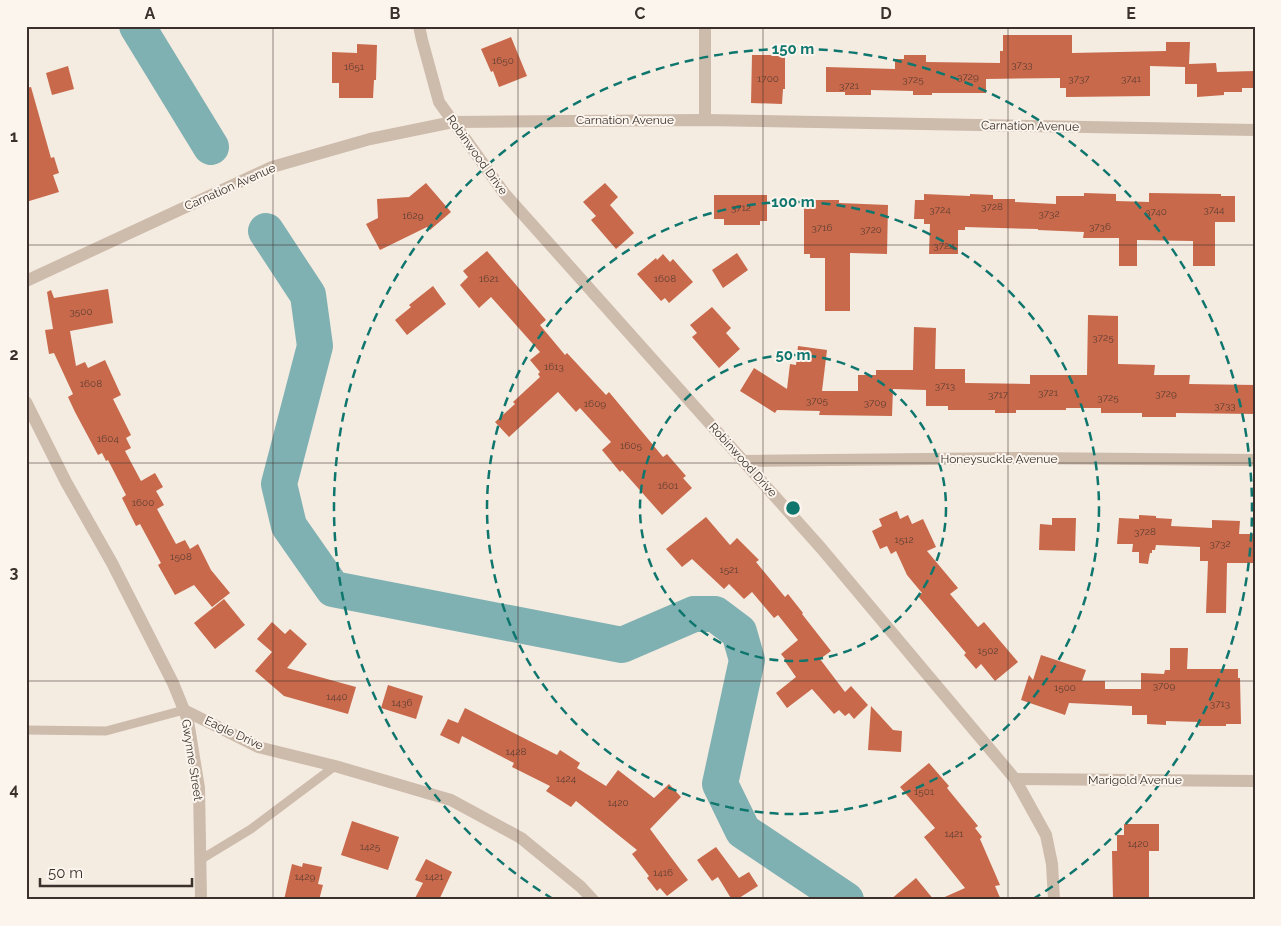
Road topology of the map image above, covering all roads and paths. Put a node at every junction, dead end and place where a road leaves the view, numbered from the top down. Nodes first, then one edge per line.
1 (419, 26) edge
2 (705, 26) edge
3 (705, 120) junction
4 (453, 122) junction
5 (1255, 130) edge
6 (26, 281) edge
7 (26, 402) edge
8 (1255, 460) edge
9 (744, 461) junction
10 (184, 710) junction
11 (26, 730) edge
12 (335, 766) junction
13 (1015, 779) junction
14 (1255, 781) edge
15 (200, 860) junction
16 (201, 900) edge
17 (593, 900) edge
18 (1054, 900) edge

1 - 4 street, Robinwood Drive
2 - 3 street
3 - 4 street, Carnation Avenue
3 - 5 street, Carnation Avenue
4 - 6 street, Carnation Avenue
4 - 9 street, Robinwood Drive
7 - 10 street
8 - 9 street, Honeysuckle Avenue
9 - 13 street, Robinwood Drive
10 - 11 lane
10 - 12 street, Eagle Drive
10 - 15 street, Gwynne Street
12 - 15 lane
12 - 17 street, Eagle Drive
13 - 14 street, Marigold Avenue
13 - 18 street, Robinwood Drive
15 - 16 street, Gwynne Street

